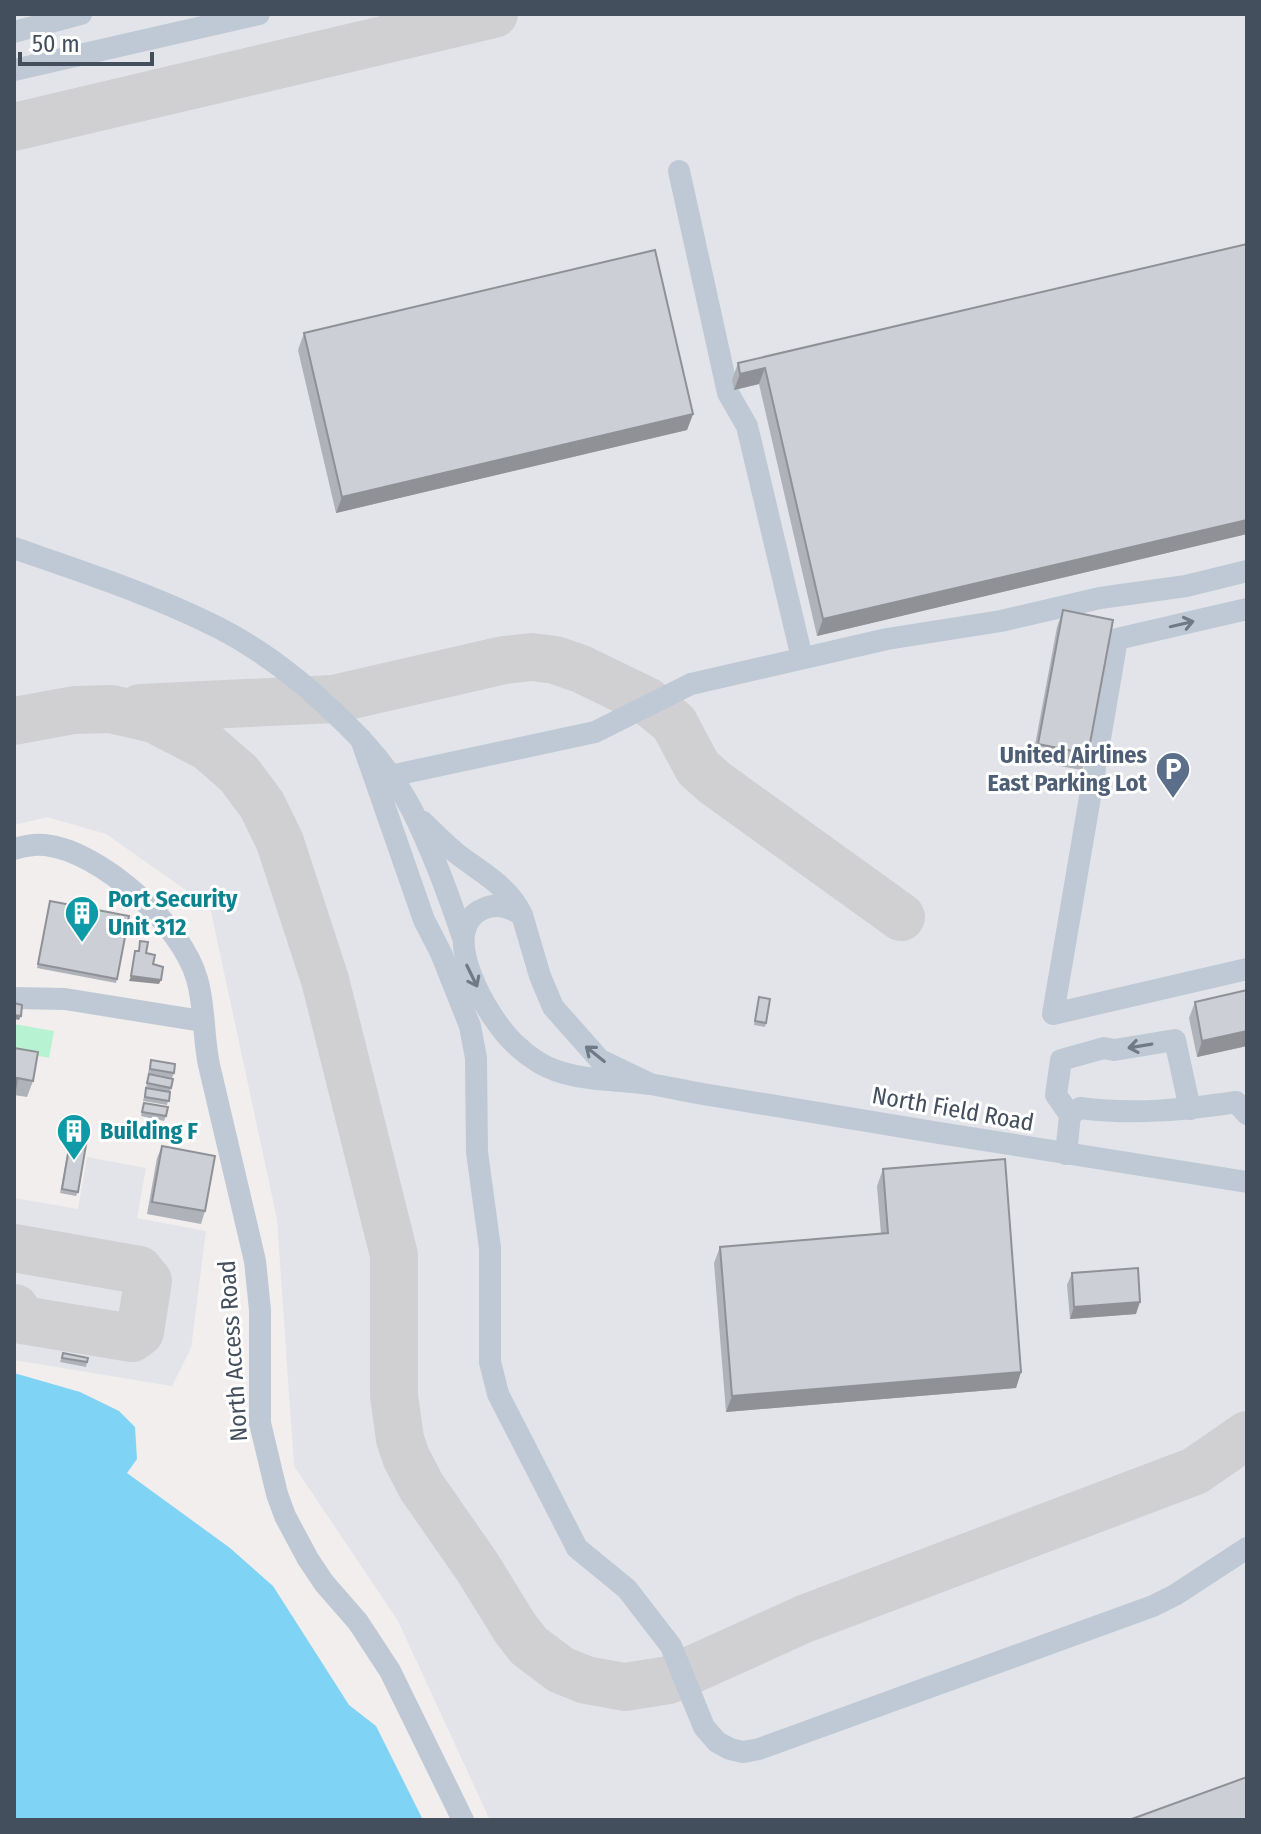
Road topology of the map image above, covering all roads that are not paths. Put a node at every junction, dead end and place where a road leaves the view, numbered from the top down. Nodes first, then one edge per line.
1 (81, 14) edge
2 (259, 14) edge
3 (188, 22) edge
4 (14, 32) edge
5 (14, 70) edge
6 (679, 171) dead end
7 (14, 548) edge
8 (1247, 571) edge
9 (1247, 609) edge
10 (802, 658) junction
11 (361, 739) junction
12 (390, 776) junction
13 (411, 809) junction
14 (14, 849) edge
15 (522, 915) junction
16 (462, 935) junction
17 (1247, 969) edge
18 (14, 998) edge
19 (202, 1021) junction
20 (650, 1084) junction
21 (1243, 1105) edge
22 (1190, 1109) junction
23 (1070, 1115) junction
24 (1066, 1154) junction
25 (1247, 1182) edge
26 (1247, 1548) edge
27 (463, 1820) edge

1 - 4 street
2 - 3 street
3 - 5 street
6 - 10 street
7 - 11 street
8 - 10 street
17 -> 9 street
10 - 12 street
11 - 12 street
11 - 26 street
12 - 13 street
13 - 15 street
13 - 16 street, North Field Road
14 - 19 street, North Access Road
15 - 16 street
20 -> 15 street, North Field Road
16 -> 20 street, North Field Road
18 - 19 street
19 - 27 street, North Access Road
20 - 24 street, North Field Road
21 - 22 street
22 - 23 street
22 -> 23 street
23 - 24 street
24 - 25 street, North Field Road

